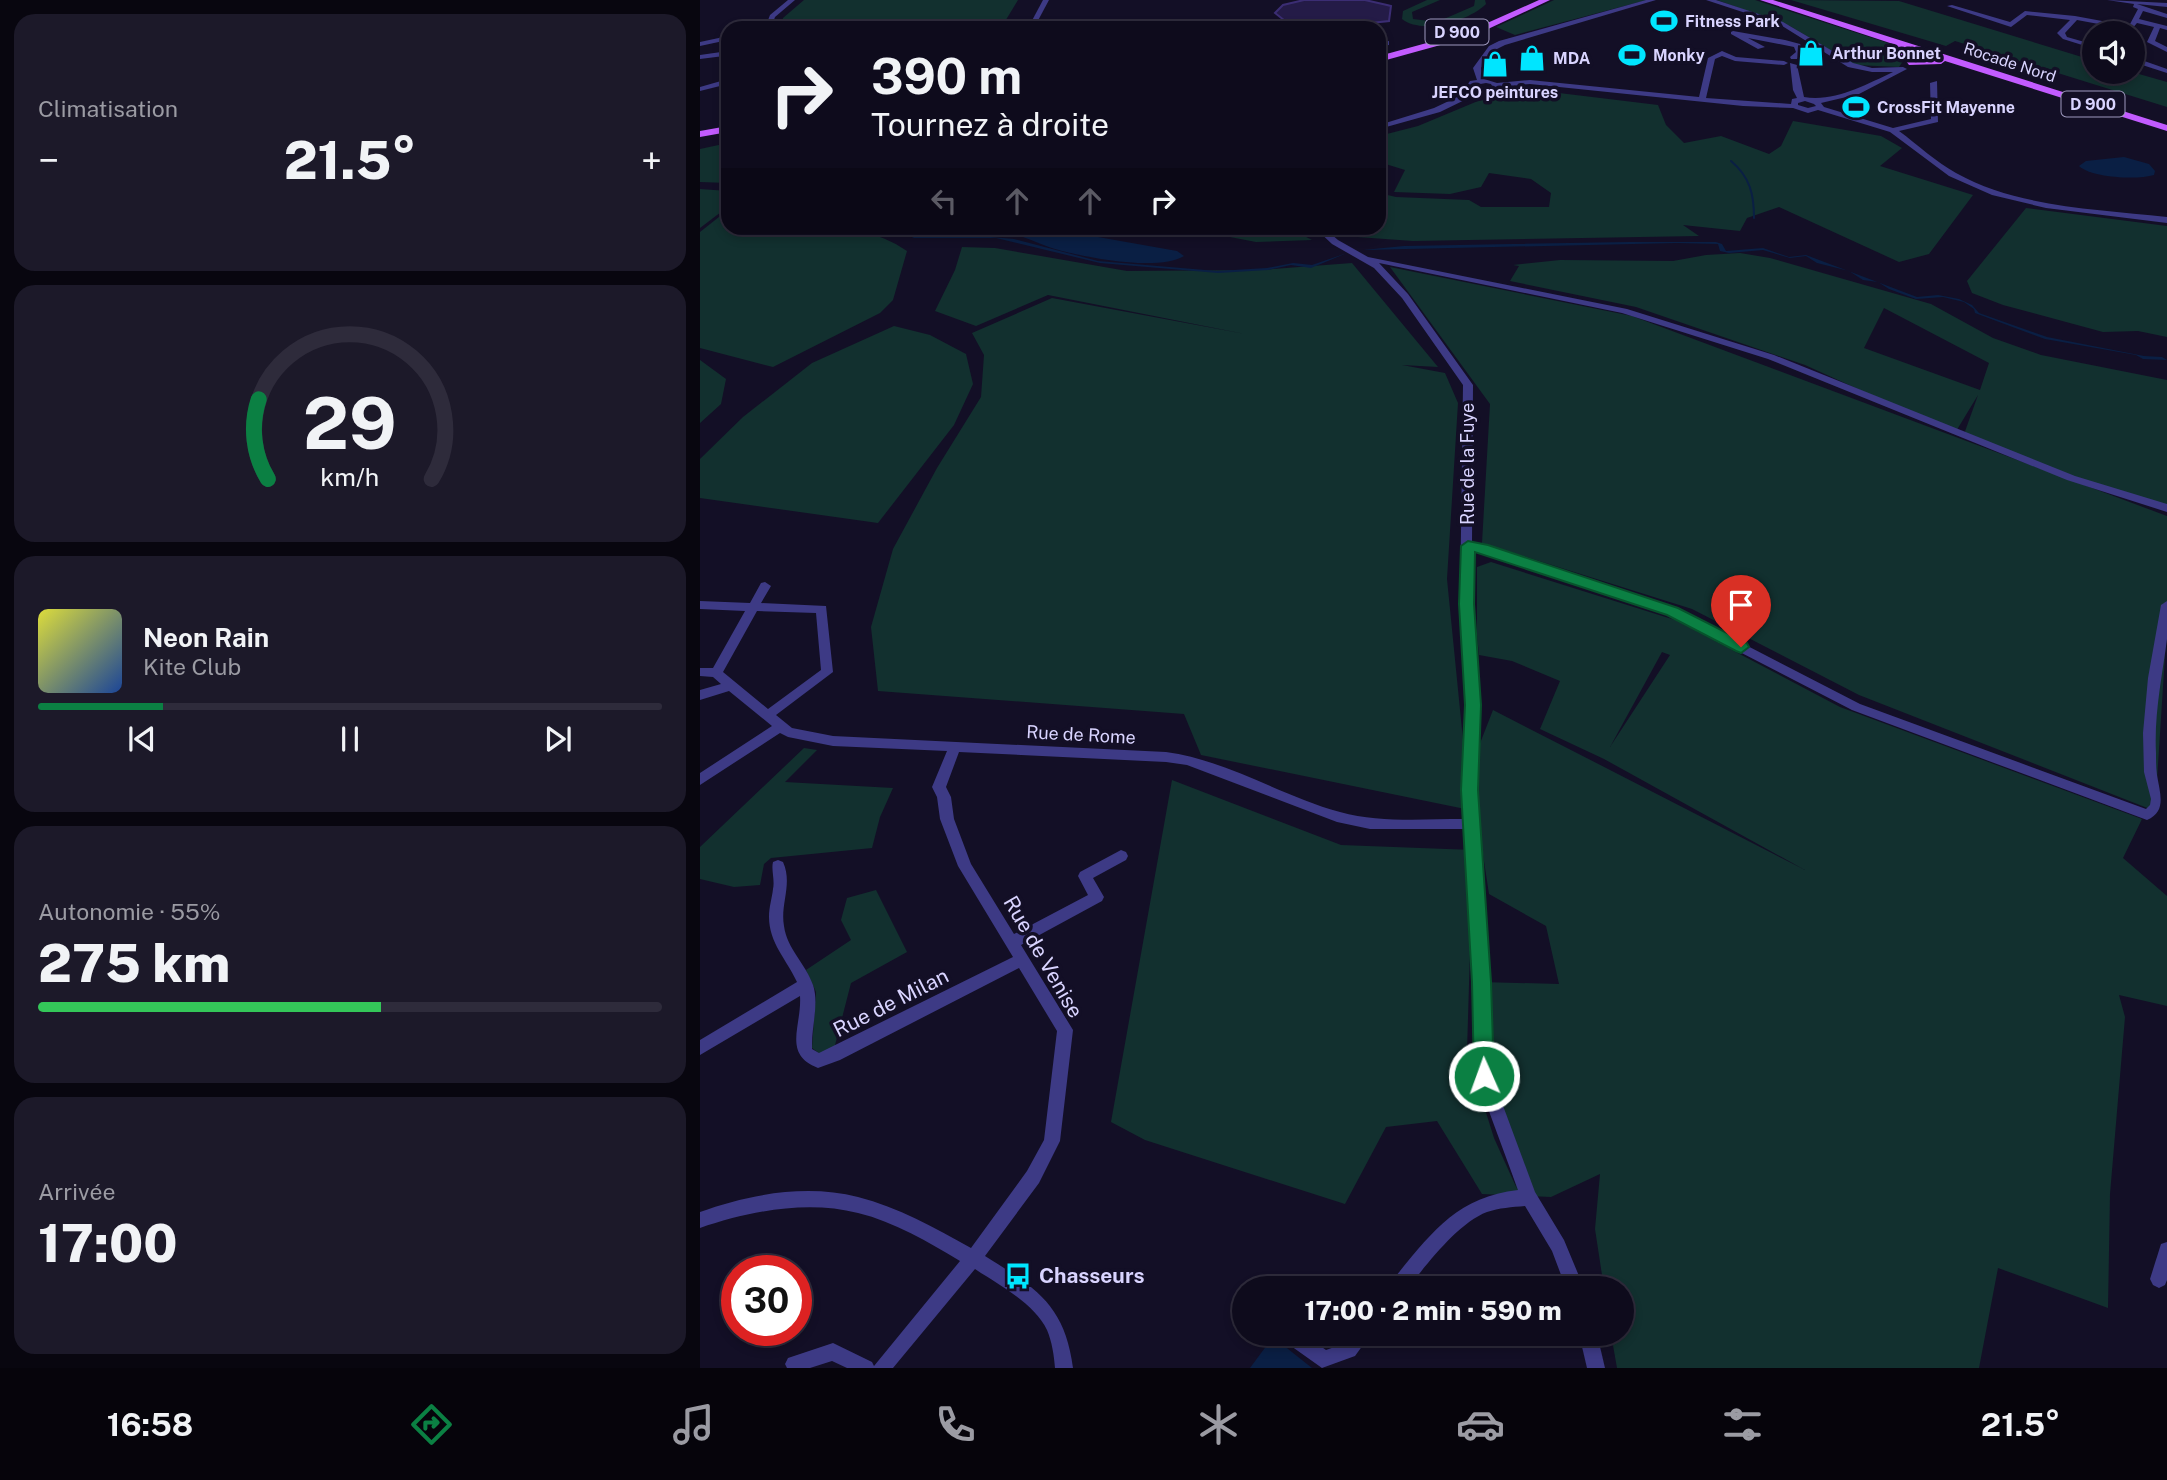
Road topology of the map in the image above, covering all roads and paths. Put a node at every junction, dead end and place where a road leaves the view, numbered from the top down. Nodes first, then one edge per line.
1 (792, 0) edge
2 (1046, 0) edge
3 (1531, 0) edge
4 (1653, 0) edge
5 (1709, 0) edge
6 (1764, 0) edge
7 (1780, 0) edge
8 (2110, 0) edge
9 (2125, 0) edge
10 (1545, 1) edge
11 (2167, 5) edge
12 (1950, 6) dead end
13 (2141, 9) junction
14 (2167, 16) edge
15 (2075, 18) junction
16 (2135, 20) junction
17 (770, 21) edge
18 (1035, 21) edge
19 (2158, 26) junction
20 (2167, 29) edge
21 (721, 40) edge
22 (1893, 41) junction
23 (2082, 42) edge
24 (700, 44) edge
25 (1761, 47) dead end
26 (2167, 50) edge
27 (1386, 51) edge
28 (721, 55) edge
29 (700, 57) edge
30 (1386, 57) edge
31 (1790, 62) junction
32 (2145, 63) edge
33 (1965, 64) junction
34 (1907, 66) junction
35 (2167, 71) edge
36 (1481, 81) junction
37 (1934, 82) dead end
38 (721, 83) edge
39 (1496, 85) junction
40 (700, 89) edge
41 (1475, 92) junction
42 (1801, 99) junction
43 (1702, 100) junction
44 (1818, 105) junction
45 (1794, 106) junction
46 (721, 124) edge
47 (1386, 125) edge
48 (2167, 125) edge
49 (700, 128) edge
50 (721, 130) edge
51 (1893, 130) junction
52 (700, 134) edge
53 (2167, 220) edge
54 (1327, 235) edge
55 (1360, 256) junction
56 (2167, 508) edge
57 (1468, 546) junction
58 (765, 586) dead end
59 (700, 605) edge
60 (2167, 605) edge
61 (753, 607) junction
62 (705, 675) edge
63 (732, 685) junction
64 (700, 695) edge
65 (768, 715) junction
66 (781, 726) junction
67 (955, 747) junction
68 (700, 780) edge
69 (1471, 824) junction
70 (1121, 856) dead end
71 (778, 866) dead end
72 (1011, 943) junction
73 (1021, 960) junction
74 (806, 985) junction
75 (700, 1048) edge
76 (1529, 1197) junction
77 (700, 1220) edge
78 (2167, 1250) edge
79 (972, 1260) junction
80 (1408, 1276) edge
81 (1570, 1276) edge
82 (2159, 1279) dead end
83 (1305, 1346) edge
84 (1352, 1346) edge
85 (1591, 1346) edge
86 (794, 1364) dead end
87 (866, 1368) edge
88 (882, 1368) edge
89 (1064, 1368) edge
90 (1596, 1368) edge

1 - 17 street
2 - 18 street
3 - 27 main road, D 900
4 - 36 street
5 - 34 street
6 - 22 main road, Rocade Nord / D 900
7 - 48 main road, Rocade Nord / D 900
8 - 9 street
9 - 11 street
9 - 13 street
10 - 30 main road, D 900
12 - 15 street
13 - 14 street
13 - 16 street
15 - 16 street
15 - 23 street
16 - 19 street
19 - 20 street
19 - 26 street
21 - 24 street
22 - 33 main road, Rocade Nord / D 900
22 - 34 main road
25 - 31 street
28 - 29 street
31 - 42 street
31 - 43 street
32 - 35 street
33 - 34 main road
33 - 48 main road, Rocade Nord / D 900
34 - 44 street
36 - 39 street
36 - 41 street
37 - 51 street
38 - 40 street
39 - 41 street
39 - 43 street
41 - 47 street
42 - 44 street
42 - 45 street
43 - 45 street
44 - 45 street
44 - 51 street
46 - 49 main road
50 - 52 main road
51 - 53 street
54 - 55 street, Rue de la Fuye
55 - 56 street
55 - 57 street, Rue de la Fuye
57 - 60 street
57 - 69 street, Rue de la Fuye
58 - 61 street
59 - 61 street
61 - 62 street
61 - 65 street
62 - 63 street, Rue de Rome
63 - 64 street
63 - 65 street, Rue de Rome
65 - 66 street, Rue de Rome
66 - 67 street, Rue de Rome
66 - 68 street
67 - 69 street, Rue de Rome
67 - 72 street, Rue de Venise
69 - 76 street, Rue de la Fuye
70 - 72 street
71 - 74 street
72 - 73 street, Rue de Venise
73 - 74 street, Rue de Milan
73 - 79 street, Rue de Venise
74 - 75 street
76 - 80 street
76 - 81 street, Rue de la Fuye
77 - 79 street
78 - 82 street
79 - 88 street, Rue de Venise
79 - 89 street
83 - 84 street
85 - 90 street
86 - 87 street

